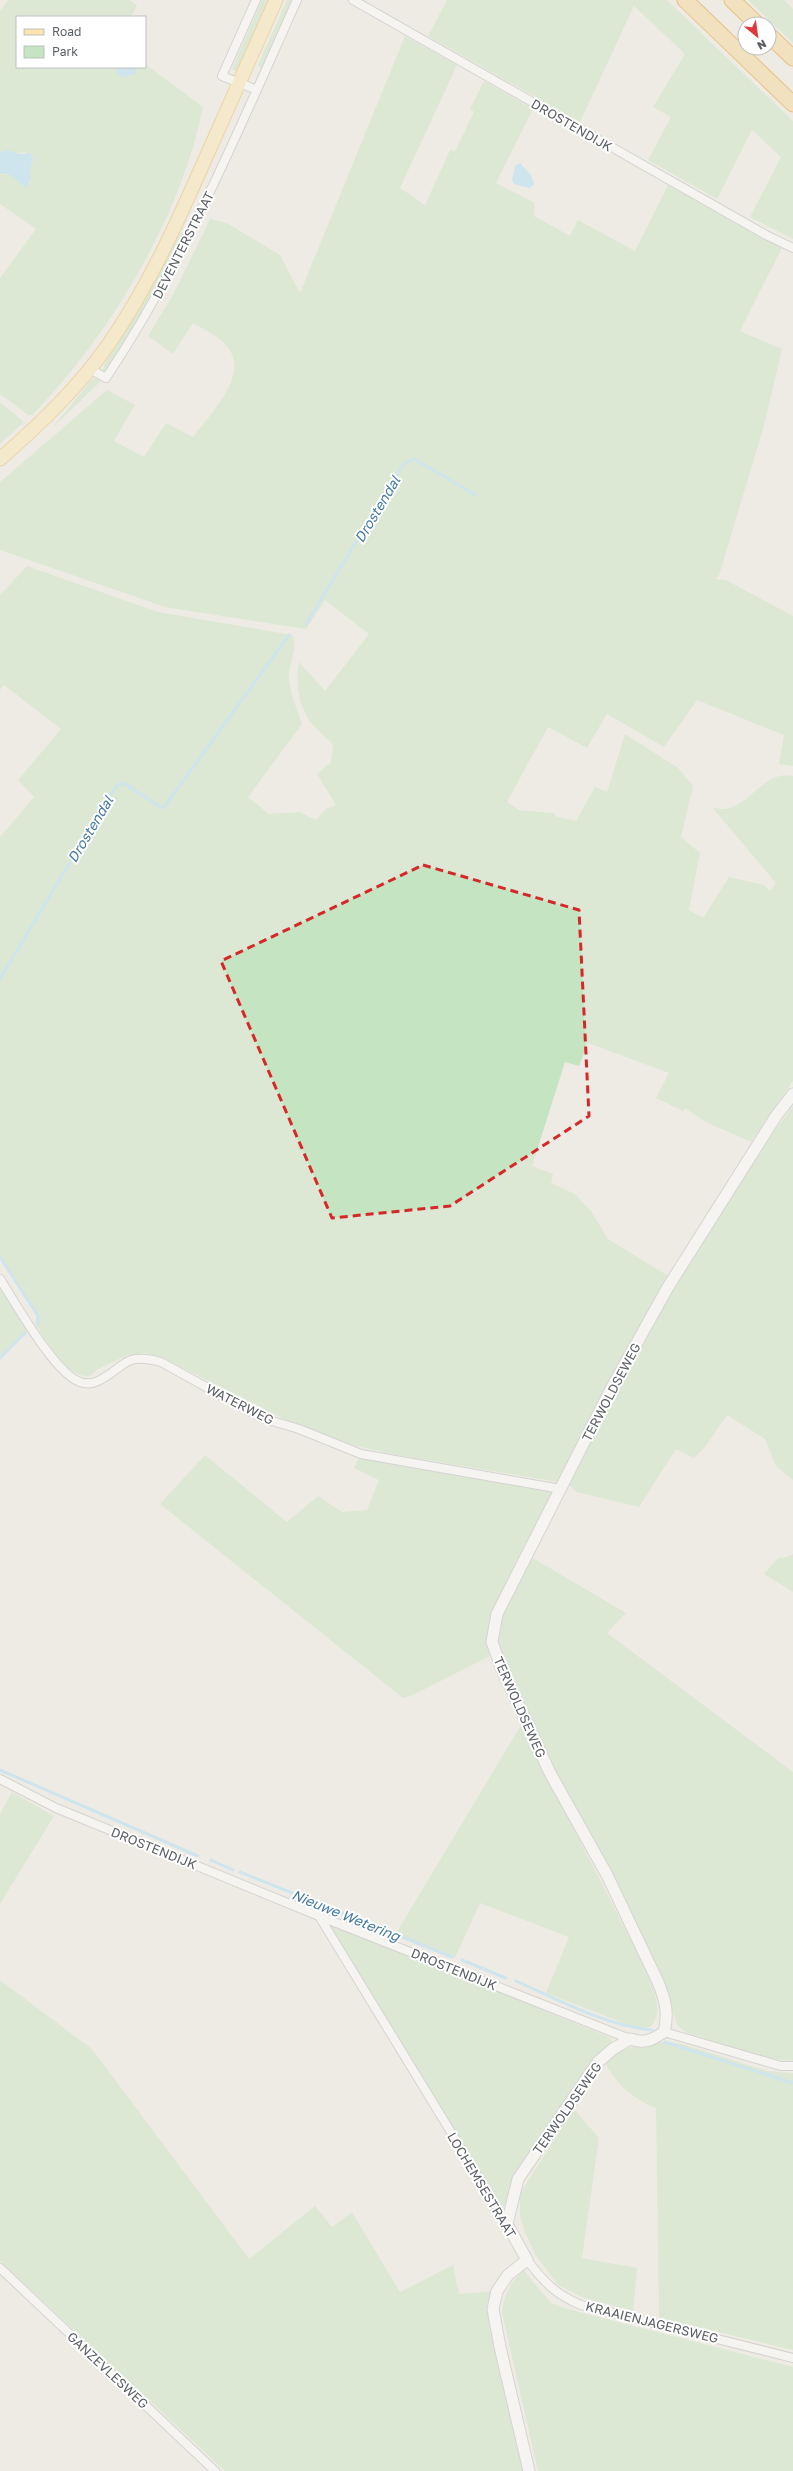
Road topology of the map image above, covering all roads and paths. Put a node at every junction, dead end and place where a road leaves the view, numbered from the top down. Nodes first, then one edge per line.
1 (256, 0) edge
2 (276, 0) edge
3 (297, 0) edge
4 (353, 0) edge
5 (685, 0) edge
6 (732, 0) edge
7 (749, 16) edge
8 (777, 43) edge
9 (793, 58) edge
10 (239, 83) junction
11 (257, 90) junction
12 (793, 104) edge
13 (793, 248) edge
14 (90, 369) junction
15 (0, 459) edge
16 (793, 1094) edge
17 (0, 1279) edge
18 (561, 1489) junction
19 (0, 1779) edge
20 (319, 1916) junction
21 (660, 2034) junction
22 (630, 2039) junction
23 (793, 2066) edge
24 (507, 2224) junction
25 (526, 2260) junction
26 (0, 2268) edge
27 (793, 2358) edge
28 (215, 2471) edge
29 (529, 2471) edge

1 - 10 street
2 - 10 main road, DEVENTERSTRAAT
3 - 11 street, DEVENTERSTRAAT
4 - 13 street, DROSTENDIJK
5 - 12 highway
6 - 7 highway
8 - 9 highway
10 - 11 street
10 - 14 main road, DEVENTERSTRAAT
11 - 14 street, DEVENTERSTRAAT
14 - 15 main road, DEVENTERSTRAAT
16 - 18 street, TERWOLDSEWEG
17 - 18 street, WATERWEG
18 - 21 street, TERWOLDSEWEG
19 - 20 street, DROSTENDIJK
20 - 22 street, DROSTENDIJK
20 - 24 street, LOCHEMSESTRAAT
21 - 22 street
21 - 23 street
22 - 24 street, TERWOLDSEWEG
24 - 25 street, LOCHEMSESTRAAT
25 - 27 street, KRAAIENJAGERSWEG
25 - 29 street
26 - 28 street, GANZEVLESWEG

